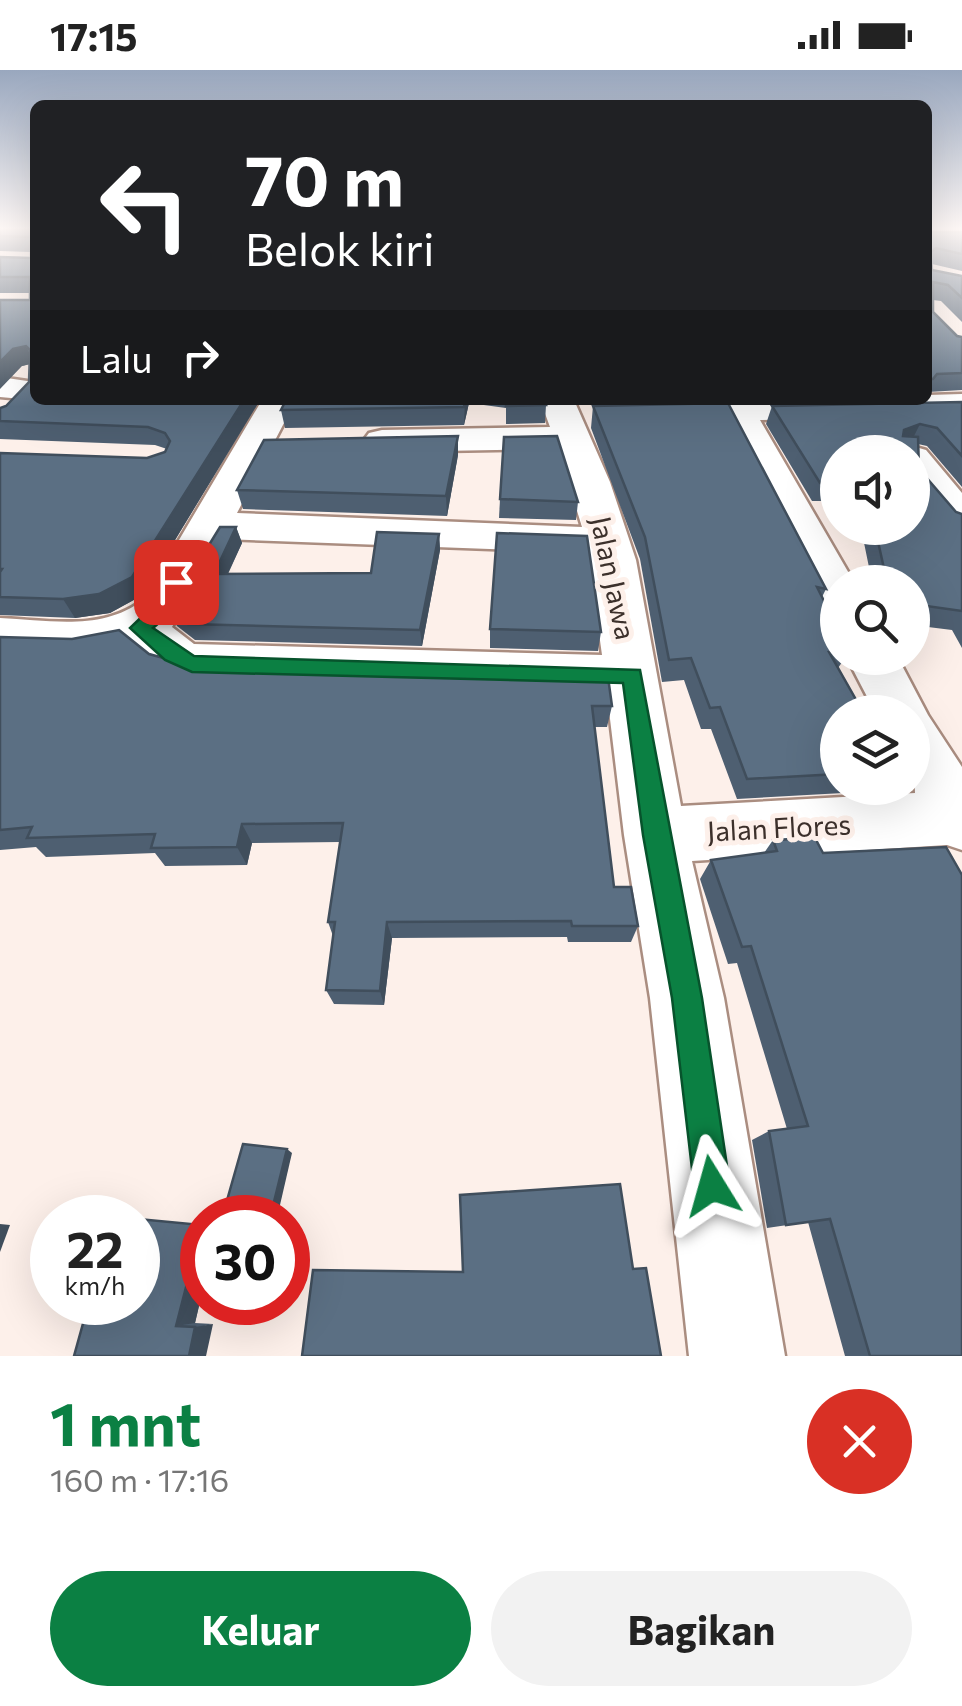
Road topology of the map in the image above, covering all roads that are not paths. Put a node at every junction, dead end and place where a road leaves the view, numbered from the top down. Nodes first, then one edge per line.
1 (279, 405) edge
2 (734, 405) edge
3 (870, 405) edge
4 (932, 405) edge
5 (962, 405) edge
6 (583, 416) edge
7 (894, 435) edge
8 (352, 442) edge
9 (820, 506) edge
10 (790, 507) junction
11 (208, 524) junction
12 (608, 539) junction
13 (822, 565) edge
14 (140, 628) junction
15 (0, 636) edge
16 (633, 675) junction
17 (930, 764) edge
18 (961, 819) edge
19 (656, 835) junction
20 (737, 1356) edge

1 - 11 street
2 - 6 street
2 - 10 street
3 - 7 street
4 - 5 street
6 - 8 street
6 - 12 street, Jalan Jawa
9 - 10 street
10 - 13 street
11 - 12 street
11 - 14 street
12 - 16 street, Jalan Jawa
14 - 15 street
14 - 16 street
16 - 19 street, Jalan Jawa
17 - 18 street
18 - 19 street, Jalan Flores
19 - 20 street, Jalan Jawa

